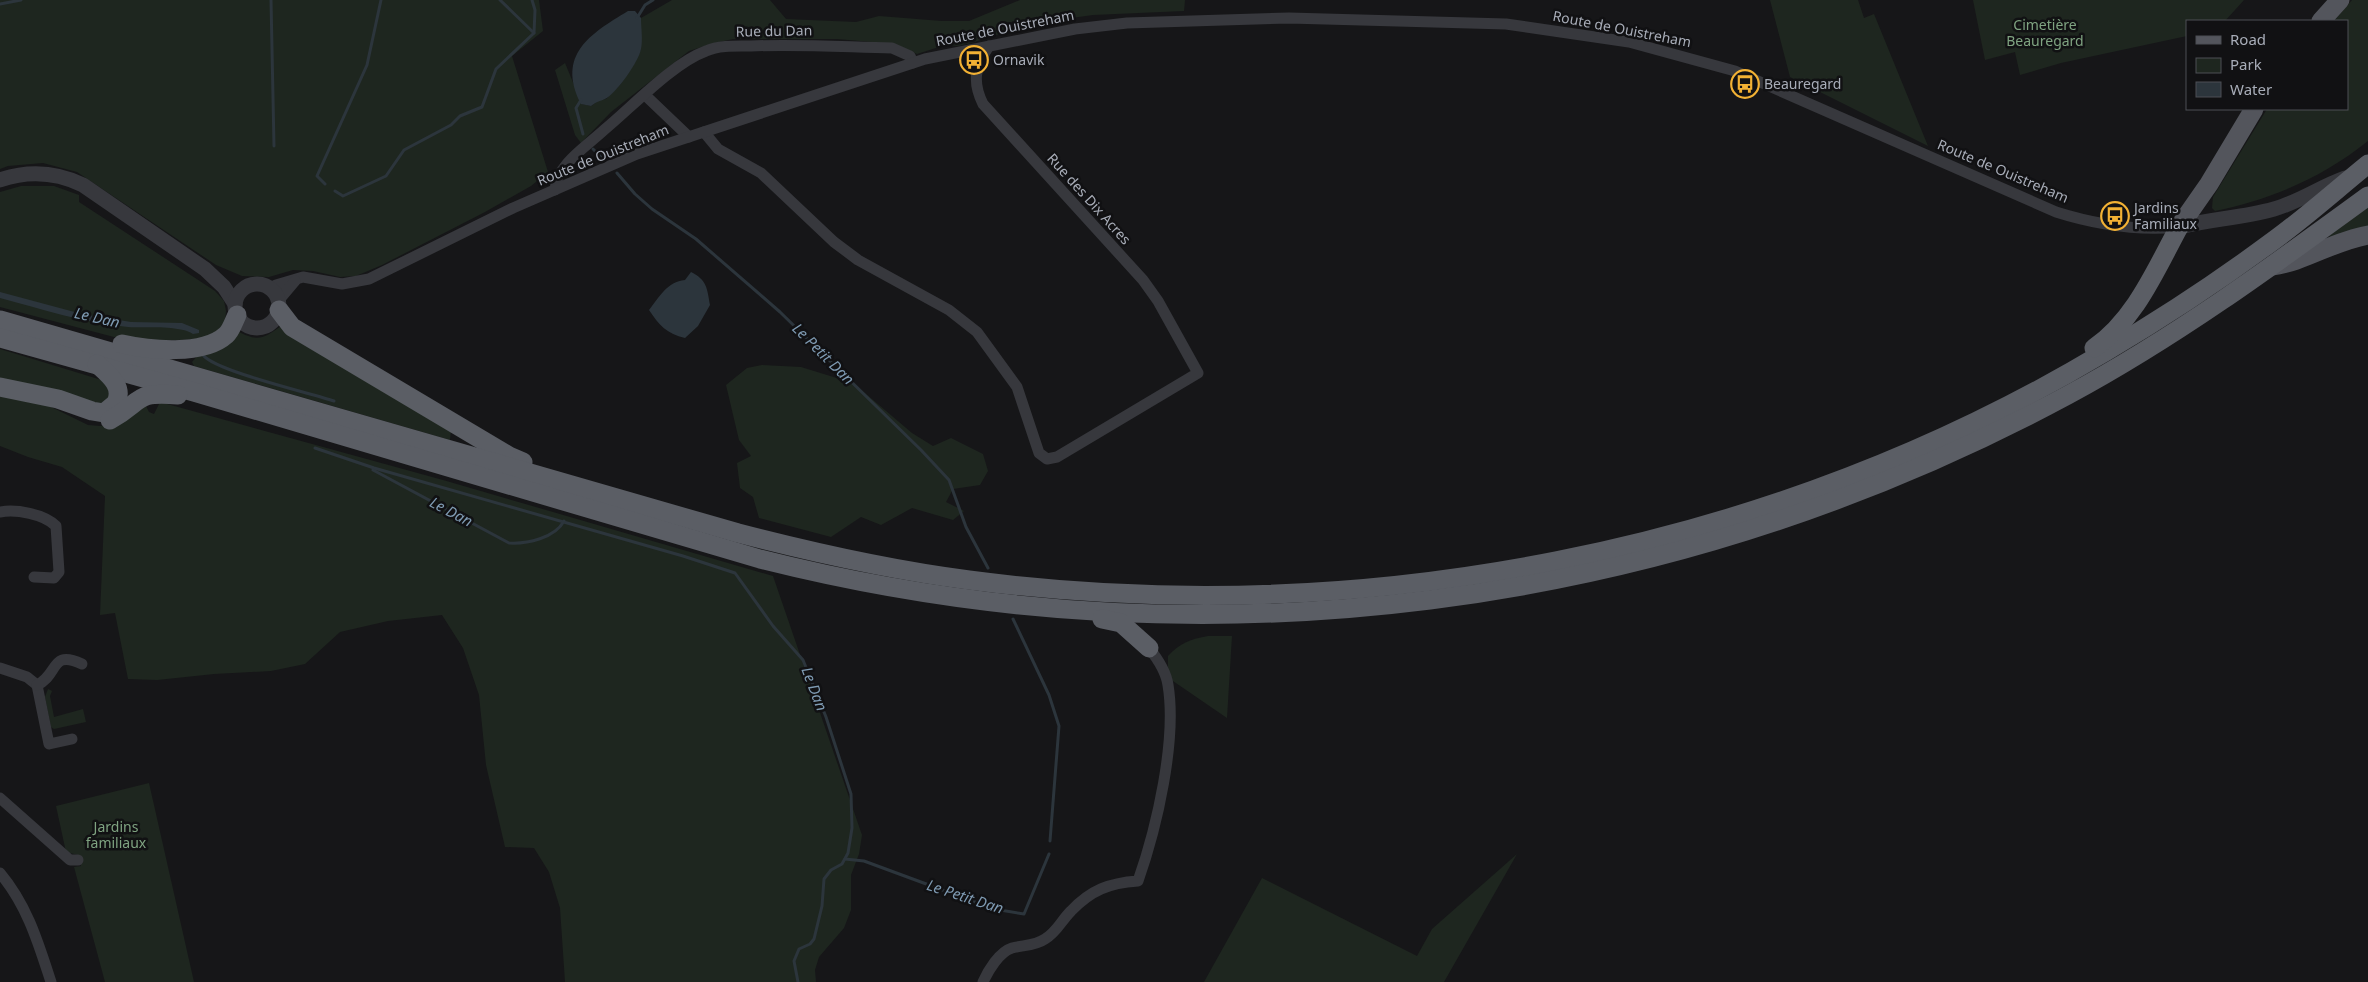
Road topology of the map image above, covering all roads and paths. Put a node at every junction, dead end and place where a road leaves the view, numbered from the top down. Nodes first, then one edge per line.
1 (2340, 0) edge
2 (2322, 20) edge
3 (989, 46) junction
4 (913, 63) junction
5 (645, 95) junction
6 (2253, 110) edge
7 (704, 132) junction
8 (689, 137) junction
9 (2363, 168) edge
10 (0, 180) edge
11 (2209, 184) junction
12 (555, 190) junction
13 (2368, 196) edge
14 (2195, 224) junction
15 (2368, 235) edge
16 (2272, 266) junction
17 (204, 269) junction
18 (250, 285) junction
19 (276, 299) junction
20 (236, 310) junction
21 (0, 320) edge
22 (0, 338) edge
23 (96, 363) junction
24 (2051, 382) junction
25 (0, 386) edge
26 (194, 392) junction
27 (40, 396) junction
28 (567, 483) junction
29 (0, 512) edge
30 (34, 577) dead end
31 (1088, 610) junction
32 (1175, 615) junction
33 (1149, 648) junction
34 (82, 664) dead end
35 (0, 668) edge
36 (37, 684) junction
37 (72, 739) dead end
38 (0, 798) edge
39 (78, 860) dead end
40 (0, 873) edge
41 (51, 982) edge
42 (982, 982) edge

1 - 2 main road
3 - 4 street, Route de Ouistreham
3 - 7 street, Rue des Dix Acres
3 - 14 street, Route de Ouistreham
4 - 5 street, Rue du Dan
4 - 7 street, Route de Ouistreham
5 - 8 street
5 - 12 street, Rue du Dan
6 - 11 main road
7 - 8 street, Route de Ouistreham
8 - 12 street, Route de Ouistreham
9 - 14 street
9 - 24 highway
10 - 17 street
11 - 14 main road
11 - 14 street
12 - 19 street, Route de Ouistreham
13 - 16 highway
14 - 24 highway
15 - 16 main road
16 - 32 highway
17 - 18 street
17 - 20 street
18 - 19 street
18 - 20 street
19 - 20 street
19 - 28 highway
20 - 21 highway
21 - 28 highway
22 - 23 highway
23 - 26 highway
23 - 27 highway
24 - 28 highway
25 - 27 highway
26 - 27 highway
26 - 31 highway
29 - 30 street
31 - 32 highway
31 - 33 highway
32 - 33 highway
33 - 42 street
34 - 36 street
35 - 36 street
36 - 37 street
38 - 39 street
40 - 41 street

